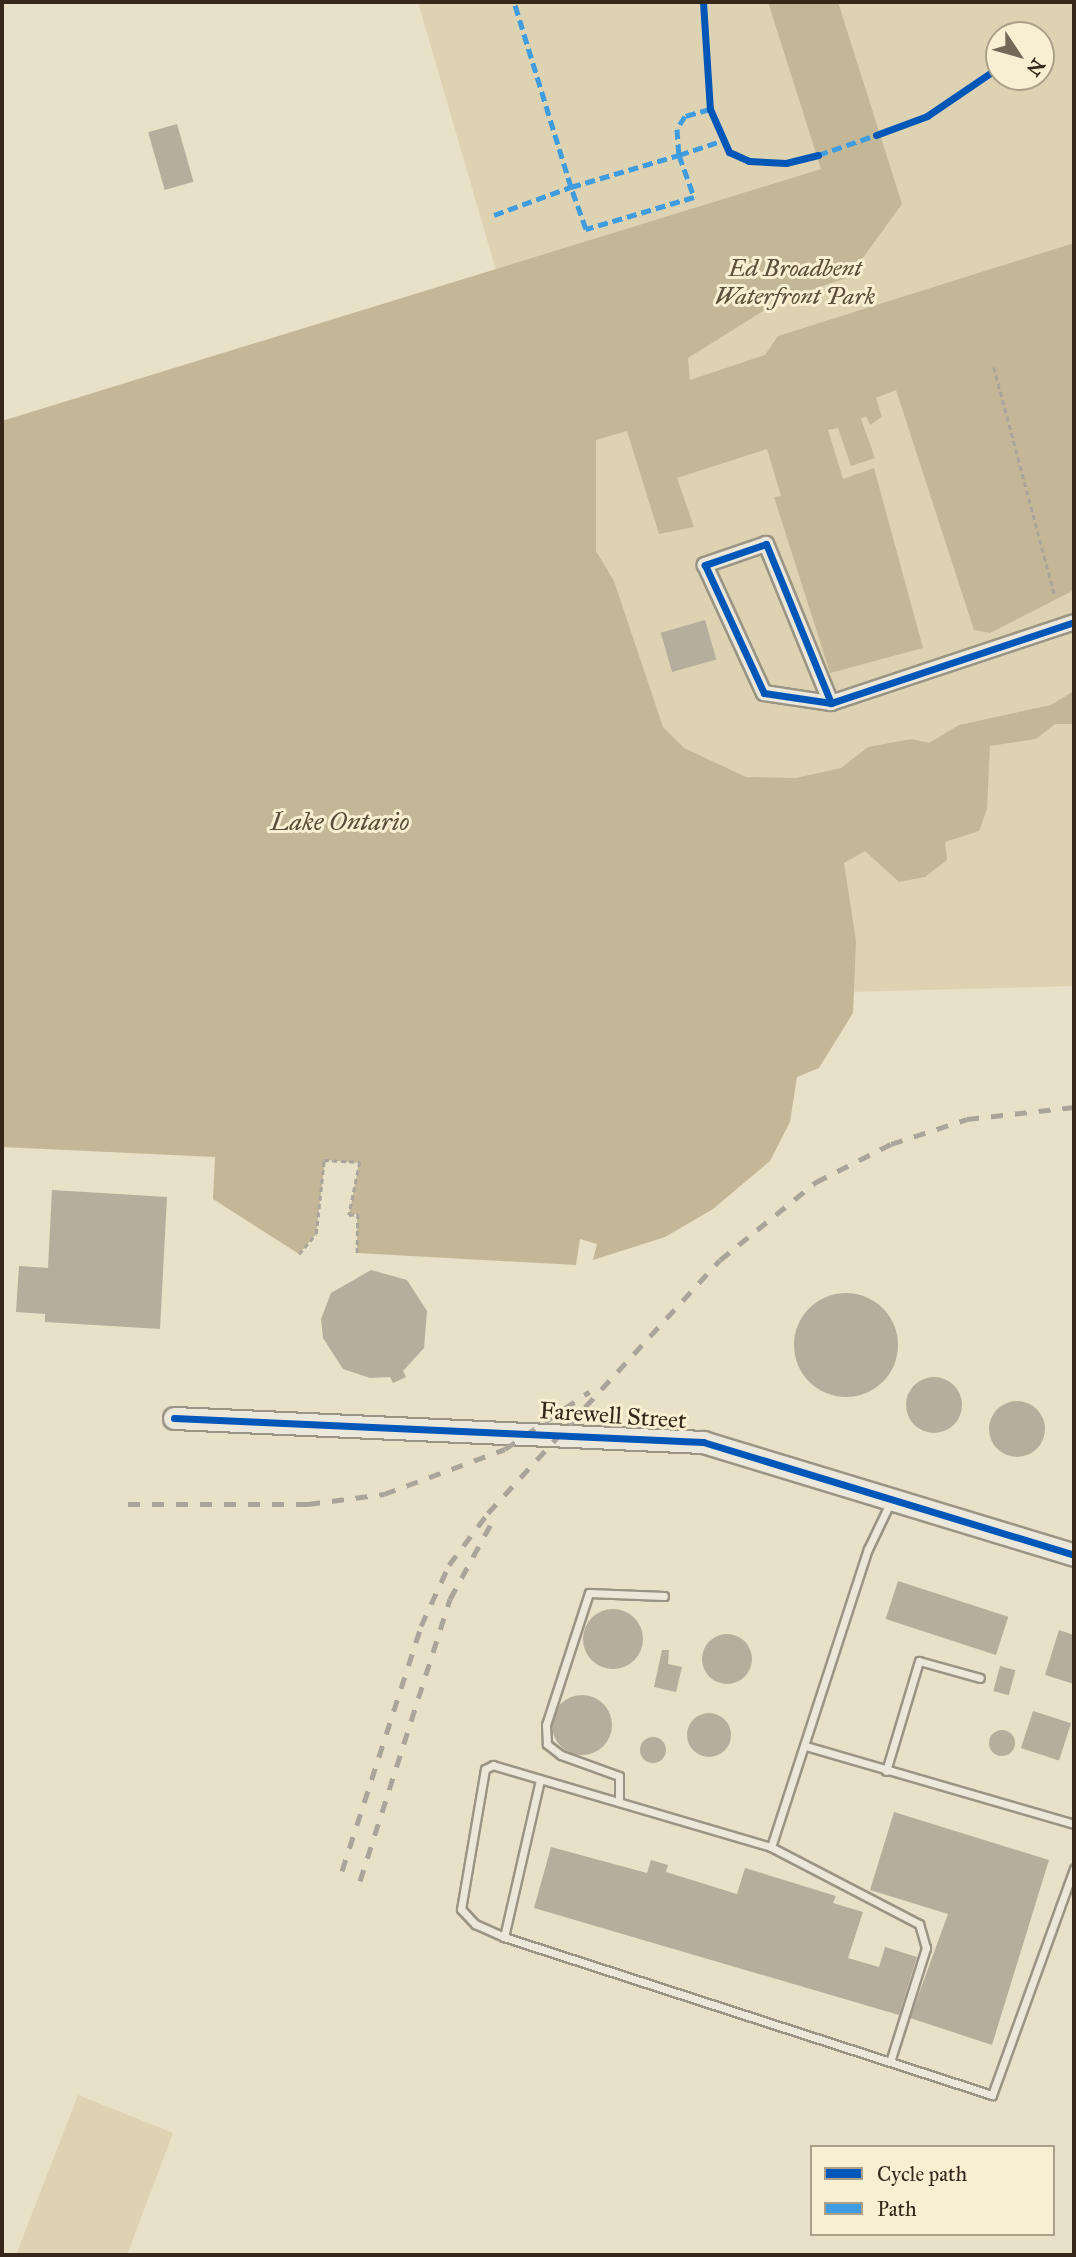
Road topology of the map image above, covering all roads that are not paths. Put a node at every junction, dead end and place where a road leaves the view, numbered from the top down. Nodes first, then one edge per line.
1 (1074, 622) edge
2 (831, 703) junction
3 (174, 1419) dead end
4 (892, 1500) junction
5 (1074, 1555) edge
6 (664, 1596) dead end
7 (980, 1678) dead end
8 (806, 1746) junction
9 (886, 1771) junction
10 (540, 1780) junction
11 (619, 1802) junction
12 (1074, 1824) edge
13 (771, 1847) junction
14 (1074, 1868) edge
15 (504, 1937) junction
16 (890, 2062) junction

1 - 2 street
2 - 2 street
3 - 4 street, Farewell Street
4 - 5 street, Farewell Street
4 - 8 lane
6 - 11 lane
7 - 9 lane
8 - 9 lane
8 - 13 lane
9 - 12 lane
10 - 11 lane
10 - 15 lane
10 - 15 lane
11 - 13 lane
13 - 16 lane
14 - 16 lane
15 - 16 lane

